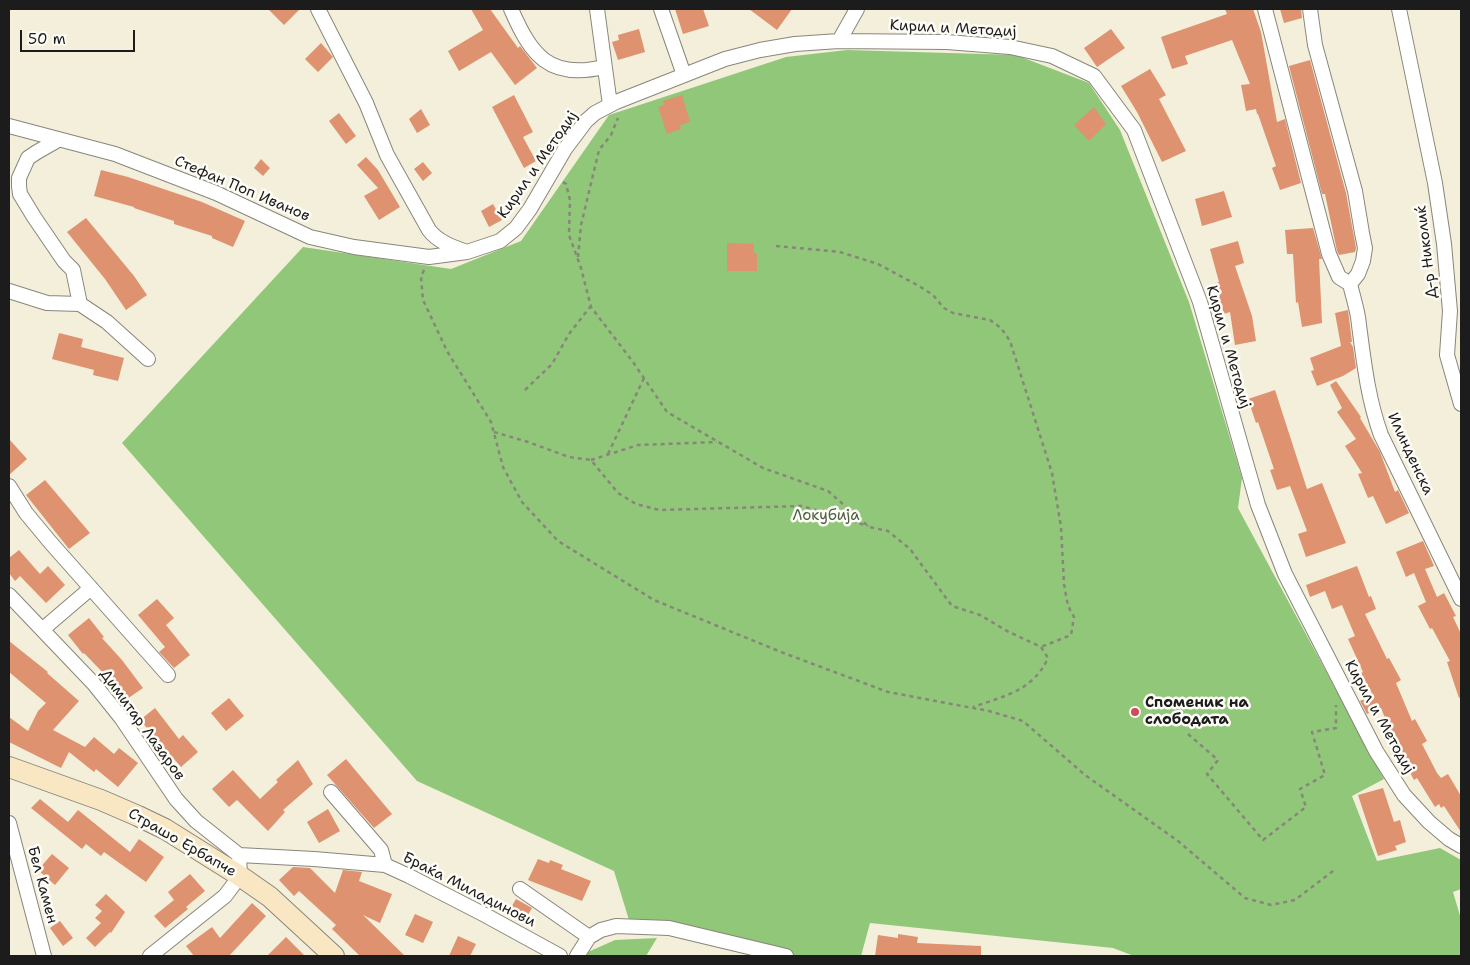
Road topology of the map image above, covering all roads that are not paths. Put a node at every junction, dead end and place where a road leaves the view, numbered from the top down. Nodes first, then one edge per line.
1 (318, 9) edge
2 (511, 9) edge
3 (597, 9) edge
4 (661, 9) edge
5 (857, 9) edge
6 (1265, 9) edge
7 (1310, 9) edge
8 (1399, 9) edge
9 (839, 41) junction
10 (604, 67) junction
11 (684, 75) junction
12 (613, 104) junction
13 (9, 126) edge
14 (58, 140) junction
15 (467, 252) junction
16 (1350, 284) junction
17 (9, 290) edge
18 (80, 304) junction
19 (148, 359) dead end
20 (1461, 404) edge
21 (9, 486) edge
22 (91, 588) junction
23 (9, 595) edge
24 (1461, 599) edge
25 (43, 628) junction
26 (168, 675) dead end
27 (9, 768) edge
28 (331, 792) dead end
29 (9, 823) edge
30 (1461, 846) edge
31 (239, 855) junction
32 (385, 866) junction
33 (240, 876) junction
34 (520, 889) dead end
35 (589, 937) junction
36 (44, 956) edge
37 (150, 956) edge
38 (334, 956) edge
39 (560, 956) edge
40 (577, 956) edge
41 (786, 956) edge

1 - 15 street
2 - 10 street
3 - 10 street
4 - 11 street
5 - 9 street
6 - 16 street, Илинденска
7 - 16 street
8 - 20 street, Д-р Николиќ
9 - 11 street, Кирил и Методиј
9 - 30 street, Кирил и Методиј
10 - 12 street
11 - 12 street, Кирил и Методиј
12 - 15 street, Кирил и Методиј
13 - 14 street, Стефан Поп Иванов
14 - 15 street, Стефан Поп Иванов
14 - 18 street
16 - 24 street, Илинденска
17 - 18 street
18 - 19 street
21 - 22 street
22 - 25 street
22 - 26 street
23 - 25 street, Димитар Лазаров
25 - 31 street, Димитар Лазаров
27 - 33 main road, Страшо Ербапче
28 - 32 street
29 - 36 street, Бел Камен
31 - 32 street, Браќа Миладинови
31 - 33 street
32 - 39 street, Браќа Миладинови
33 - 37 street
33 - 38 main road, Страшо Ербапче
34 - 35 street
35 - 40 street
35 - 41 street

